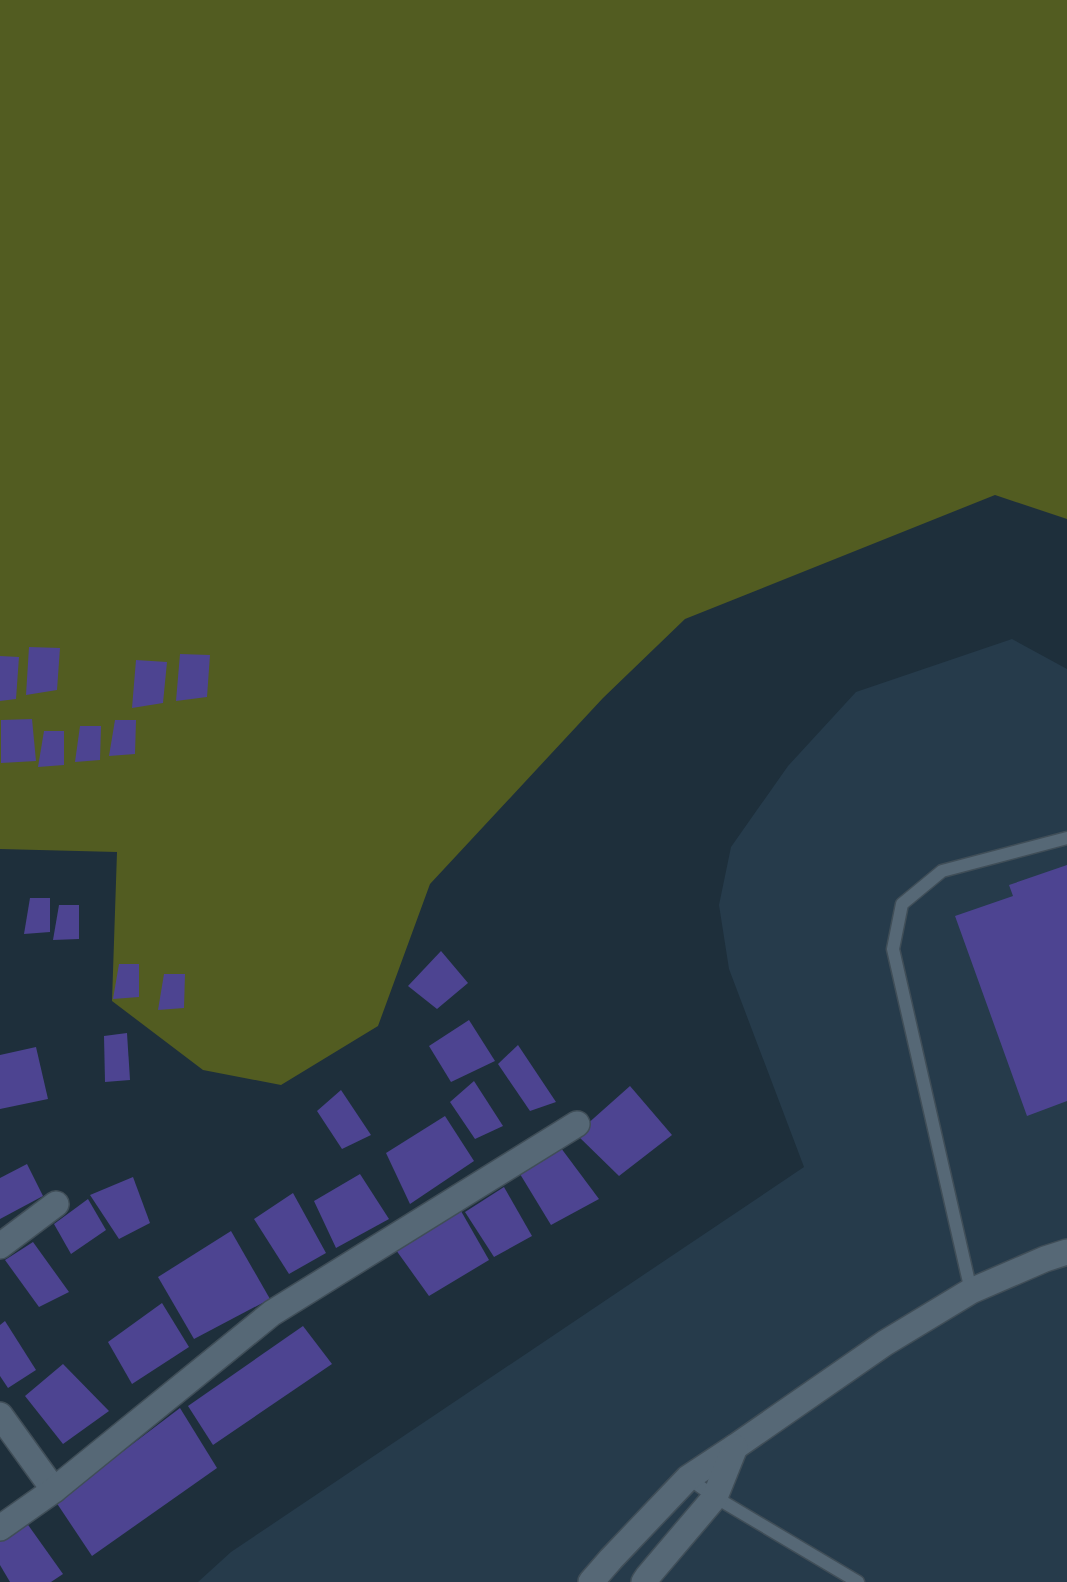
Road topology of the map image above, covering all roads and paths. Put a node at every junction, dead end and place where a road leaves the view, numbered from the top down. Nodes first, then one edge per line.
1 (1067, 838) edge
2 (577, 1124) dead end
3 (56, 1204) dead end
4 (0, 1246) edge
5 (1067, 1252) edge
6 (971, 1291) junction
7 (0, 1415) edge
8 (735, 1447) junction
9 (688, 1478) junction
10 (54, 1490) junction
11 (714, 1496) junction
12 (0, 1528) edge
13 (592, 1582) edge
14 (644, 1582) edge
15 (858, 1582) edge

1 - 6 lane
2 - 10 street
3 - 4 street
5 - 6 street
6 - 8 street
7 - 10 street
8 - 9 street
8 - 11 street
9 - 11 lane
9 - 13 street
10 - 12 street
11 - 14 street
11 - 15 lane

